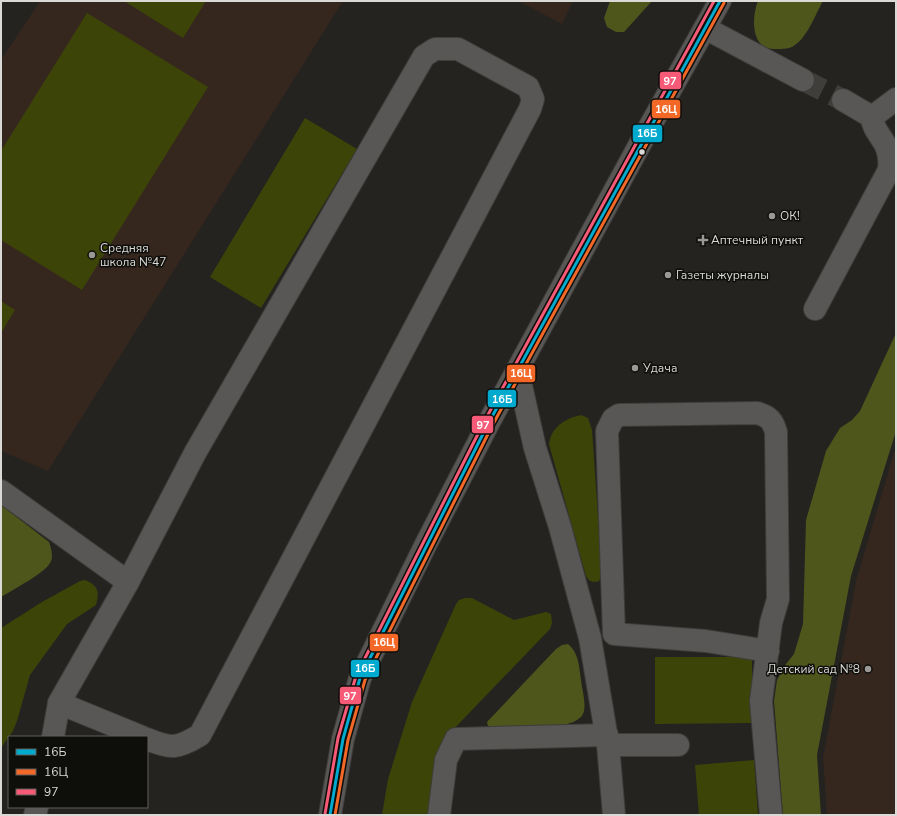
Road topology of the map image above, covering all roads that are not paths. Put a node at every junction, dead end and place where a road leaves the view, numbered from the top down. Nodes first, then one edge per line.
1 (720, 1) edge
2 (705, 28) junction
3 (803, 80) tunnel mouth
4 (896, 99) edge
5 (843, 100) tunnel mouth
6 (872, 117) junction
7 (815, 309) dead end
8 (518, 372) junction
9 (1, 491) edge
10 (128, 582) junction
11 (614, 634) junction
12 (590, 638) junction
13 (768, 651) junction
14 (59, 703) junction
15 (53, 736) edge
16 (140, 736) edge
17 (148, 739) edge
18 (608, 740) junction
19 (678, 745) dead end
20 (330, 815) edge
21 (439, 815) edge
22 (614, 815) edge
23 (770, 815) edge

1 - 2 street
2 - 3 street
2 - 8 street
4 - 6 street
5 - 6 street
6 - 7 street
8 - 12 street
8 - 20 street
9 - 10 street
10 - 14 street
10 - 17 street
11 - 12 street
11 - 13 street
11 - 13 street
12 - 18 street
13 - 23 street
14 - 15 street
14 - 16 street
18 - 19 street
18 - 21 street
18 - 22 street

